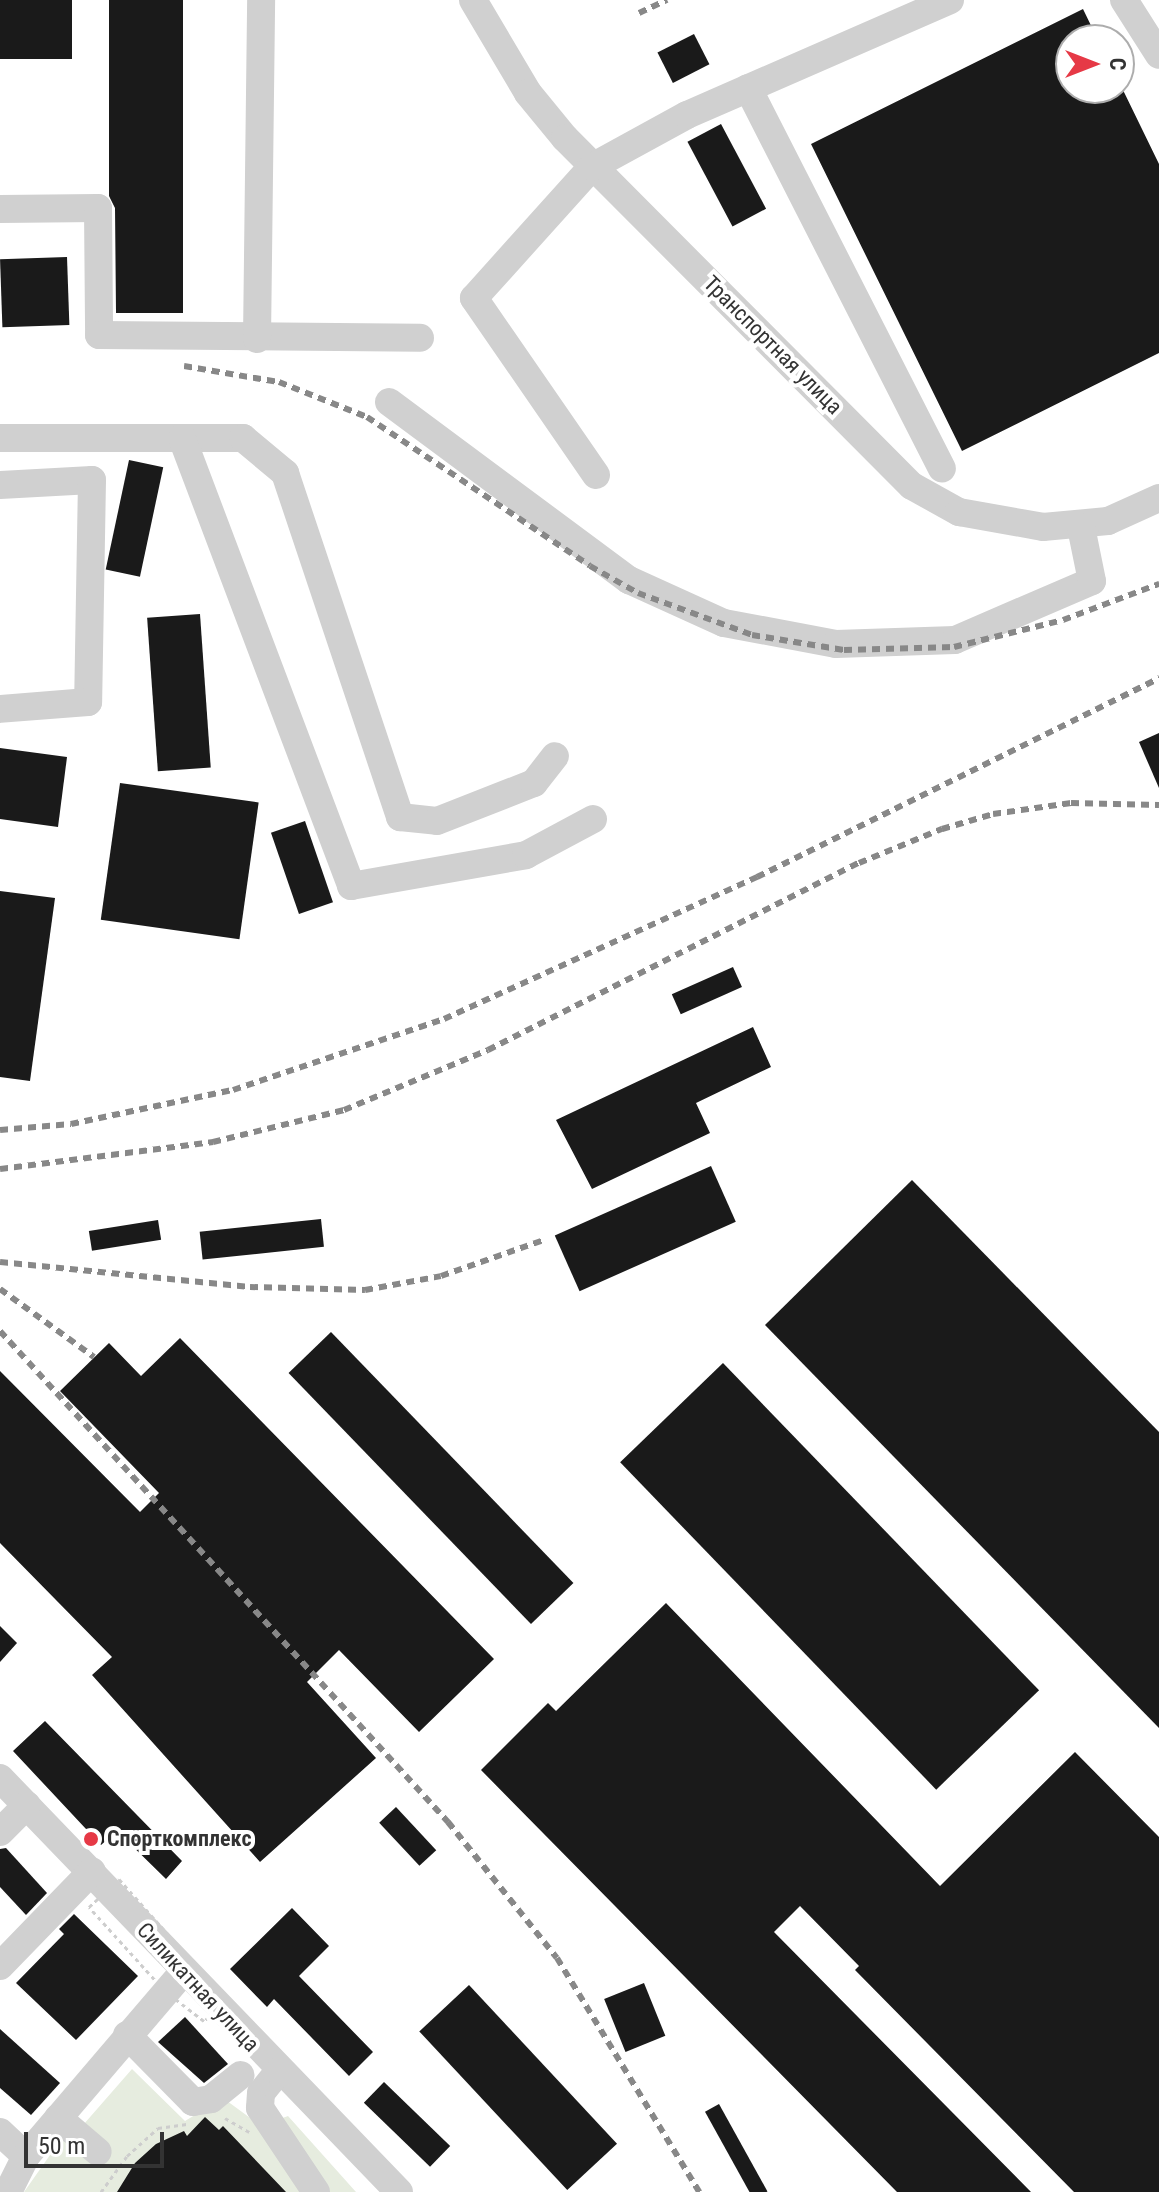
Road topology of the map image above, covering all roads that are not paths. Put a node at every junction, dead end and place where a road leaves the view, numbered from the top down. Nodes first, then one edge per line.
1 (261, 0) edge
2 (473, 0) edge
3 (950, 0) edge
4 (1124, 0) edge
5 (1159, 55) edge
6 (748, 88) junction
7 (592, 167) junction
8 (0, 209) edge
9 (420, 338) dead end
10 (257, 339) junction
11 (389, 402) dead end
12 (0, 438) edge
13 (182, 438) junction
14 (942, 468) dead end
15 (596, 475) dead end
16 (0, 485) edge
17 (1159, 498) edge
18 (1081, 527) junction
19 (0, 709) edge
20 (555, 756) dead end
21 (593, 819) dead end
22 (0, 1778) edge
23 (27, 1805) junction
24 (0, 1832) edge
25 (92, 1871) junction
26 (0, 1966) edge
27 (183, 1972) junction
28 (127, 2035) junction
29 (278, 2072) junction
30 (241, 2075) dead end
31 (58, 2118) junction
32 (0, 2132) edge
33 (98, 2152) dead end
34 (26, 2156) junction
35 (8, 2192) edge
36 (316, 2192) edge
37 (399, 2192) edge

1 - 10 street
2 - 7 street, Транспортная улица
3 - 6 street
4 - 5 street
6 - 7 street
6 - 14 street
7 - 15 street
7 - 18 street, Транспортная улица
8 - 10 street
9 - 10 street
11 - 18 street
12 - 13 street
13 - 20 street
13 - 21 street
16 - 19 street
17 - 18 street, Транспортная улица
22 - 23 street, Силикатная улица
23 - 24 street
23 - 25 street, Силикатная улица
25 - 26 street
25 - 27 street, Силикатная улица
27 - 28 street
27 - 29 street, Силикатная улица
28 - 30 street
28 - 31 street
29 - 36 street
29 - 37 street, Силикатная улица
31 - 33 street
31 - 34 street
32 - 34 street
34 - 35 street

